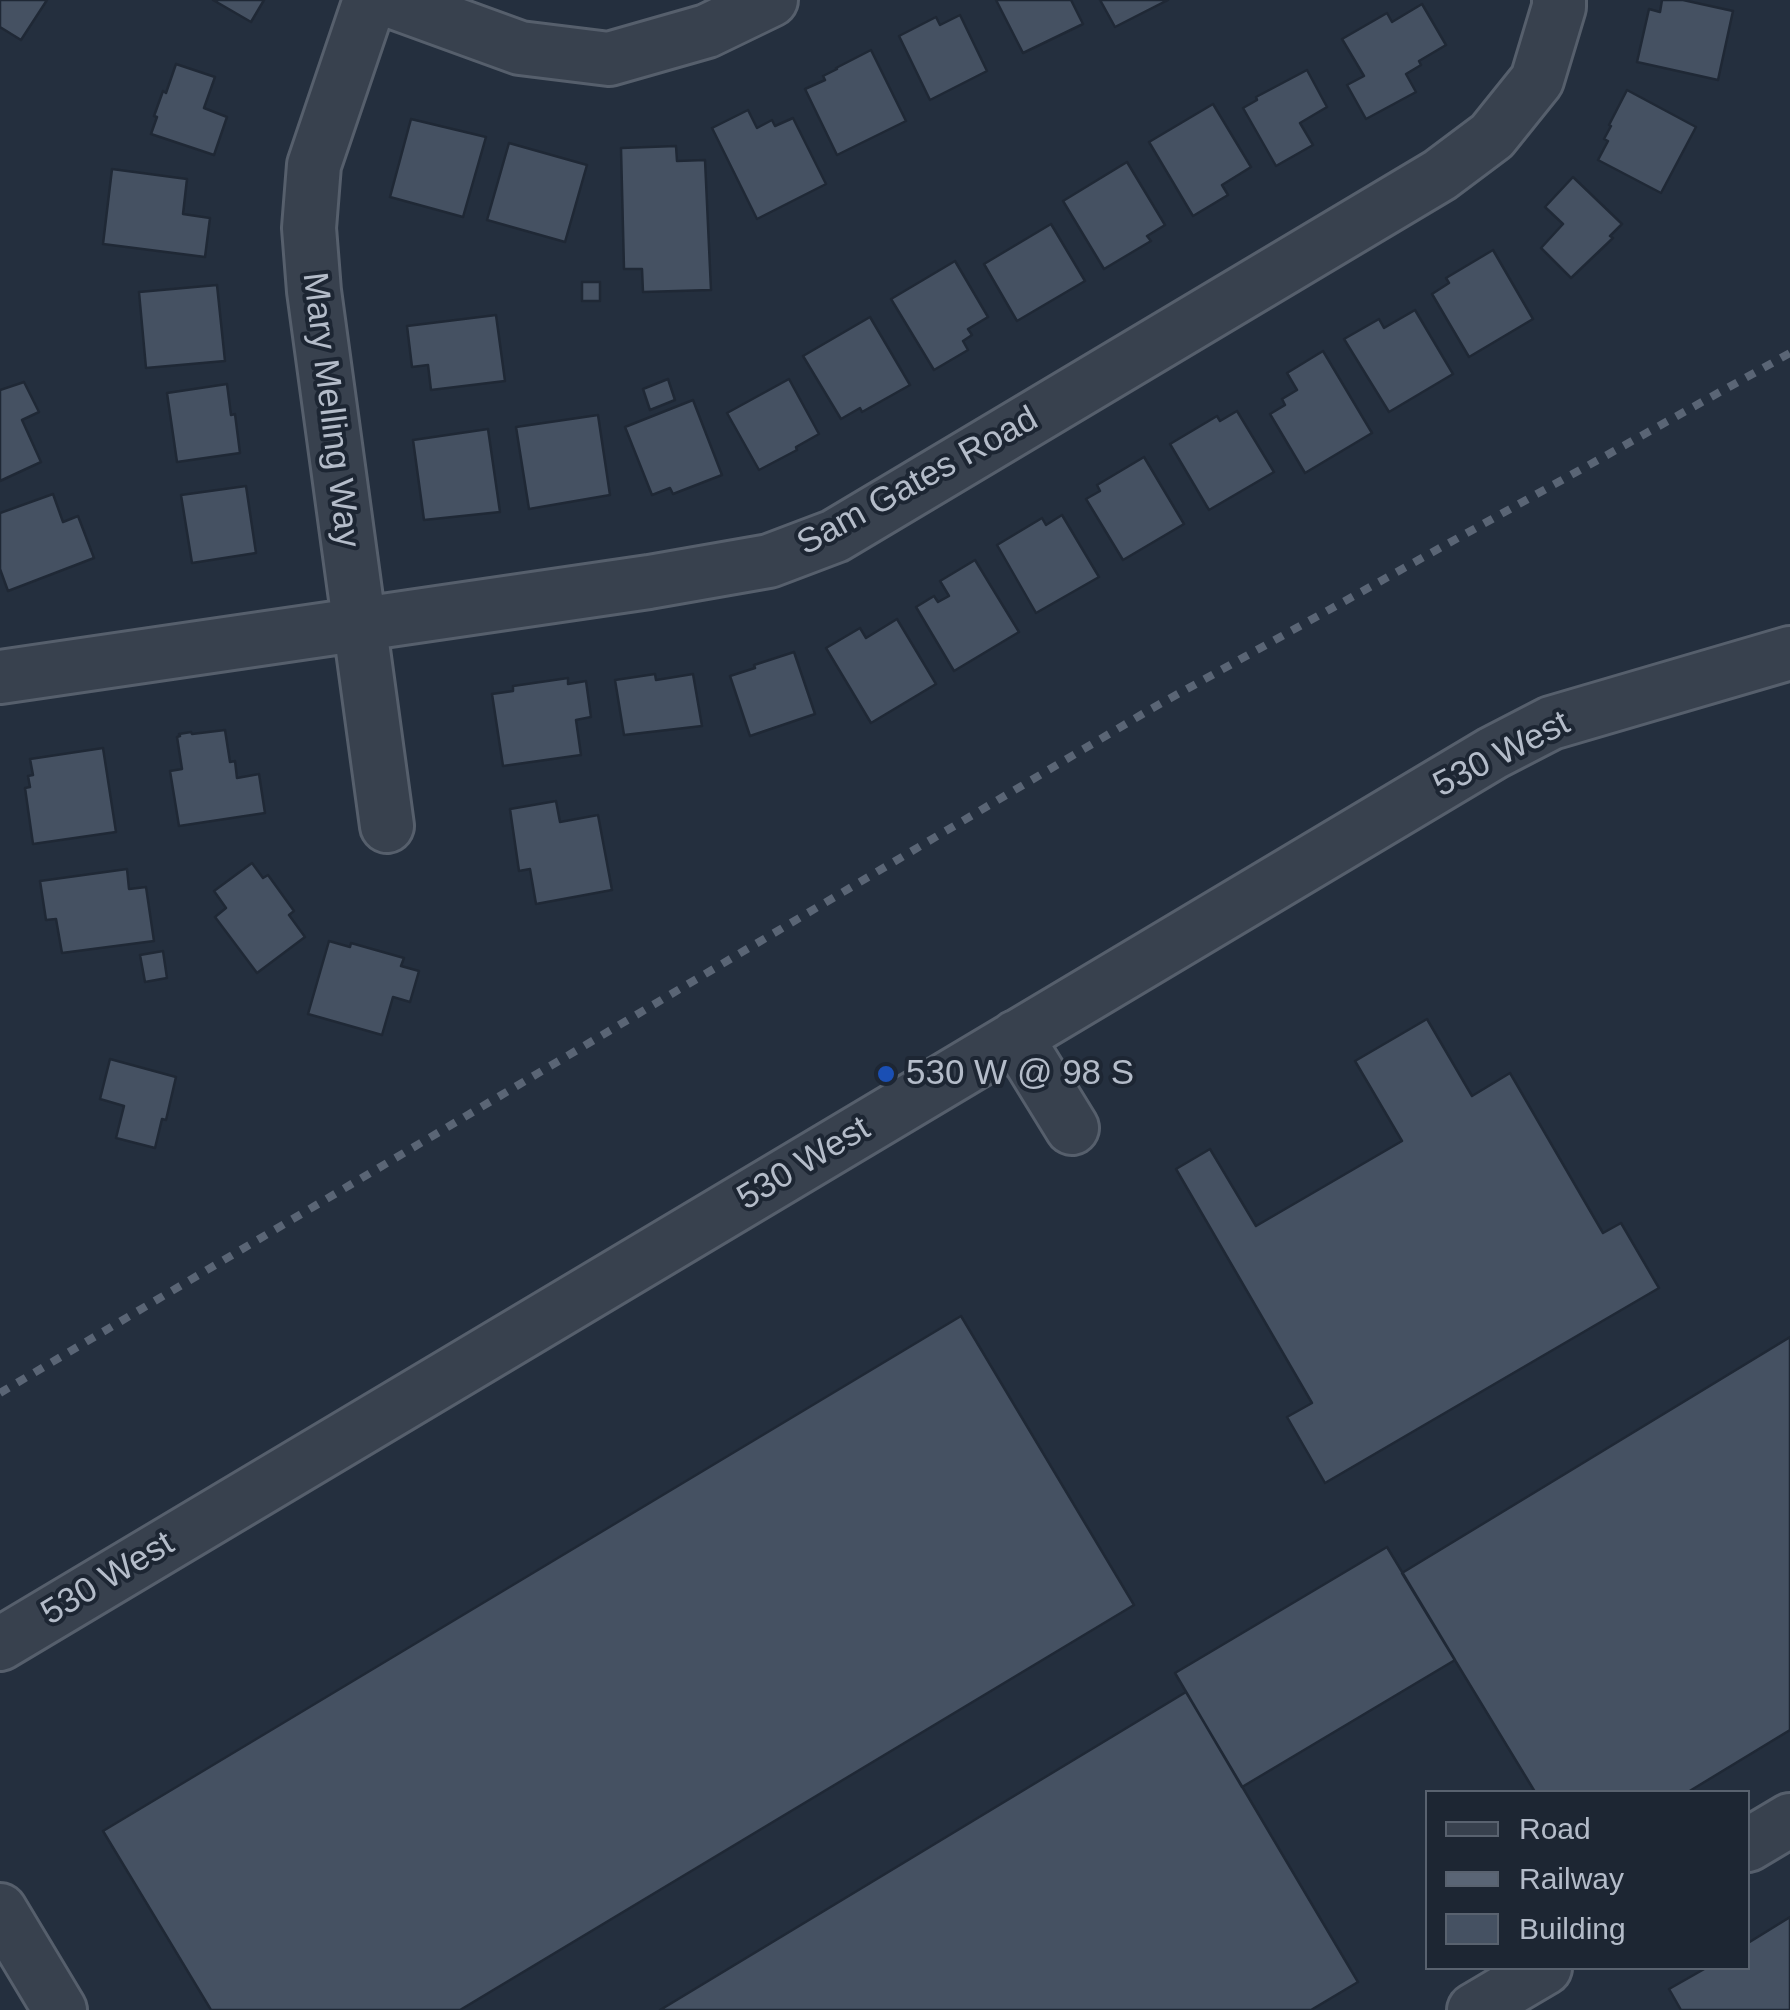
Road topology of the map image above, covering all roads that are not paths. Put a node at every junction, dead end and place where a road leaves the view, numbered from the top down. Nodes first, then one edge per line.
1 (370, 0) edge
2 (388, 0) edge
3 (772, 0) edge
4 (1558, 0) edge
5 (358, 624) junction
6 (1790, 653) edge
7 (0, 677) edge
8 (387, 826) dead end
9 (1016, 1037) junction
10 (1072, 1128) dead end
11 (0, 1644) edge
12 (1790, 1820) edge
13 (1750, 1845) edge
14 (0, 1910) edge
15 (60, 2010) edge

1 - 5 street, Mary Melling Way
2 - 3 street
4 - 5 street, Sam Gates Road
5 - 7 street, Sam Gates Road
5 - 8 street, Mary Melling Way
6 - 9 street, 530 West
9 - 10 street
9 - 11 street, 530 West
12 - 13 street
14 - 15 street

